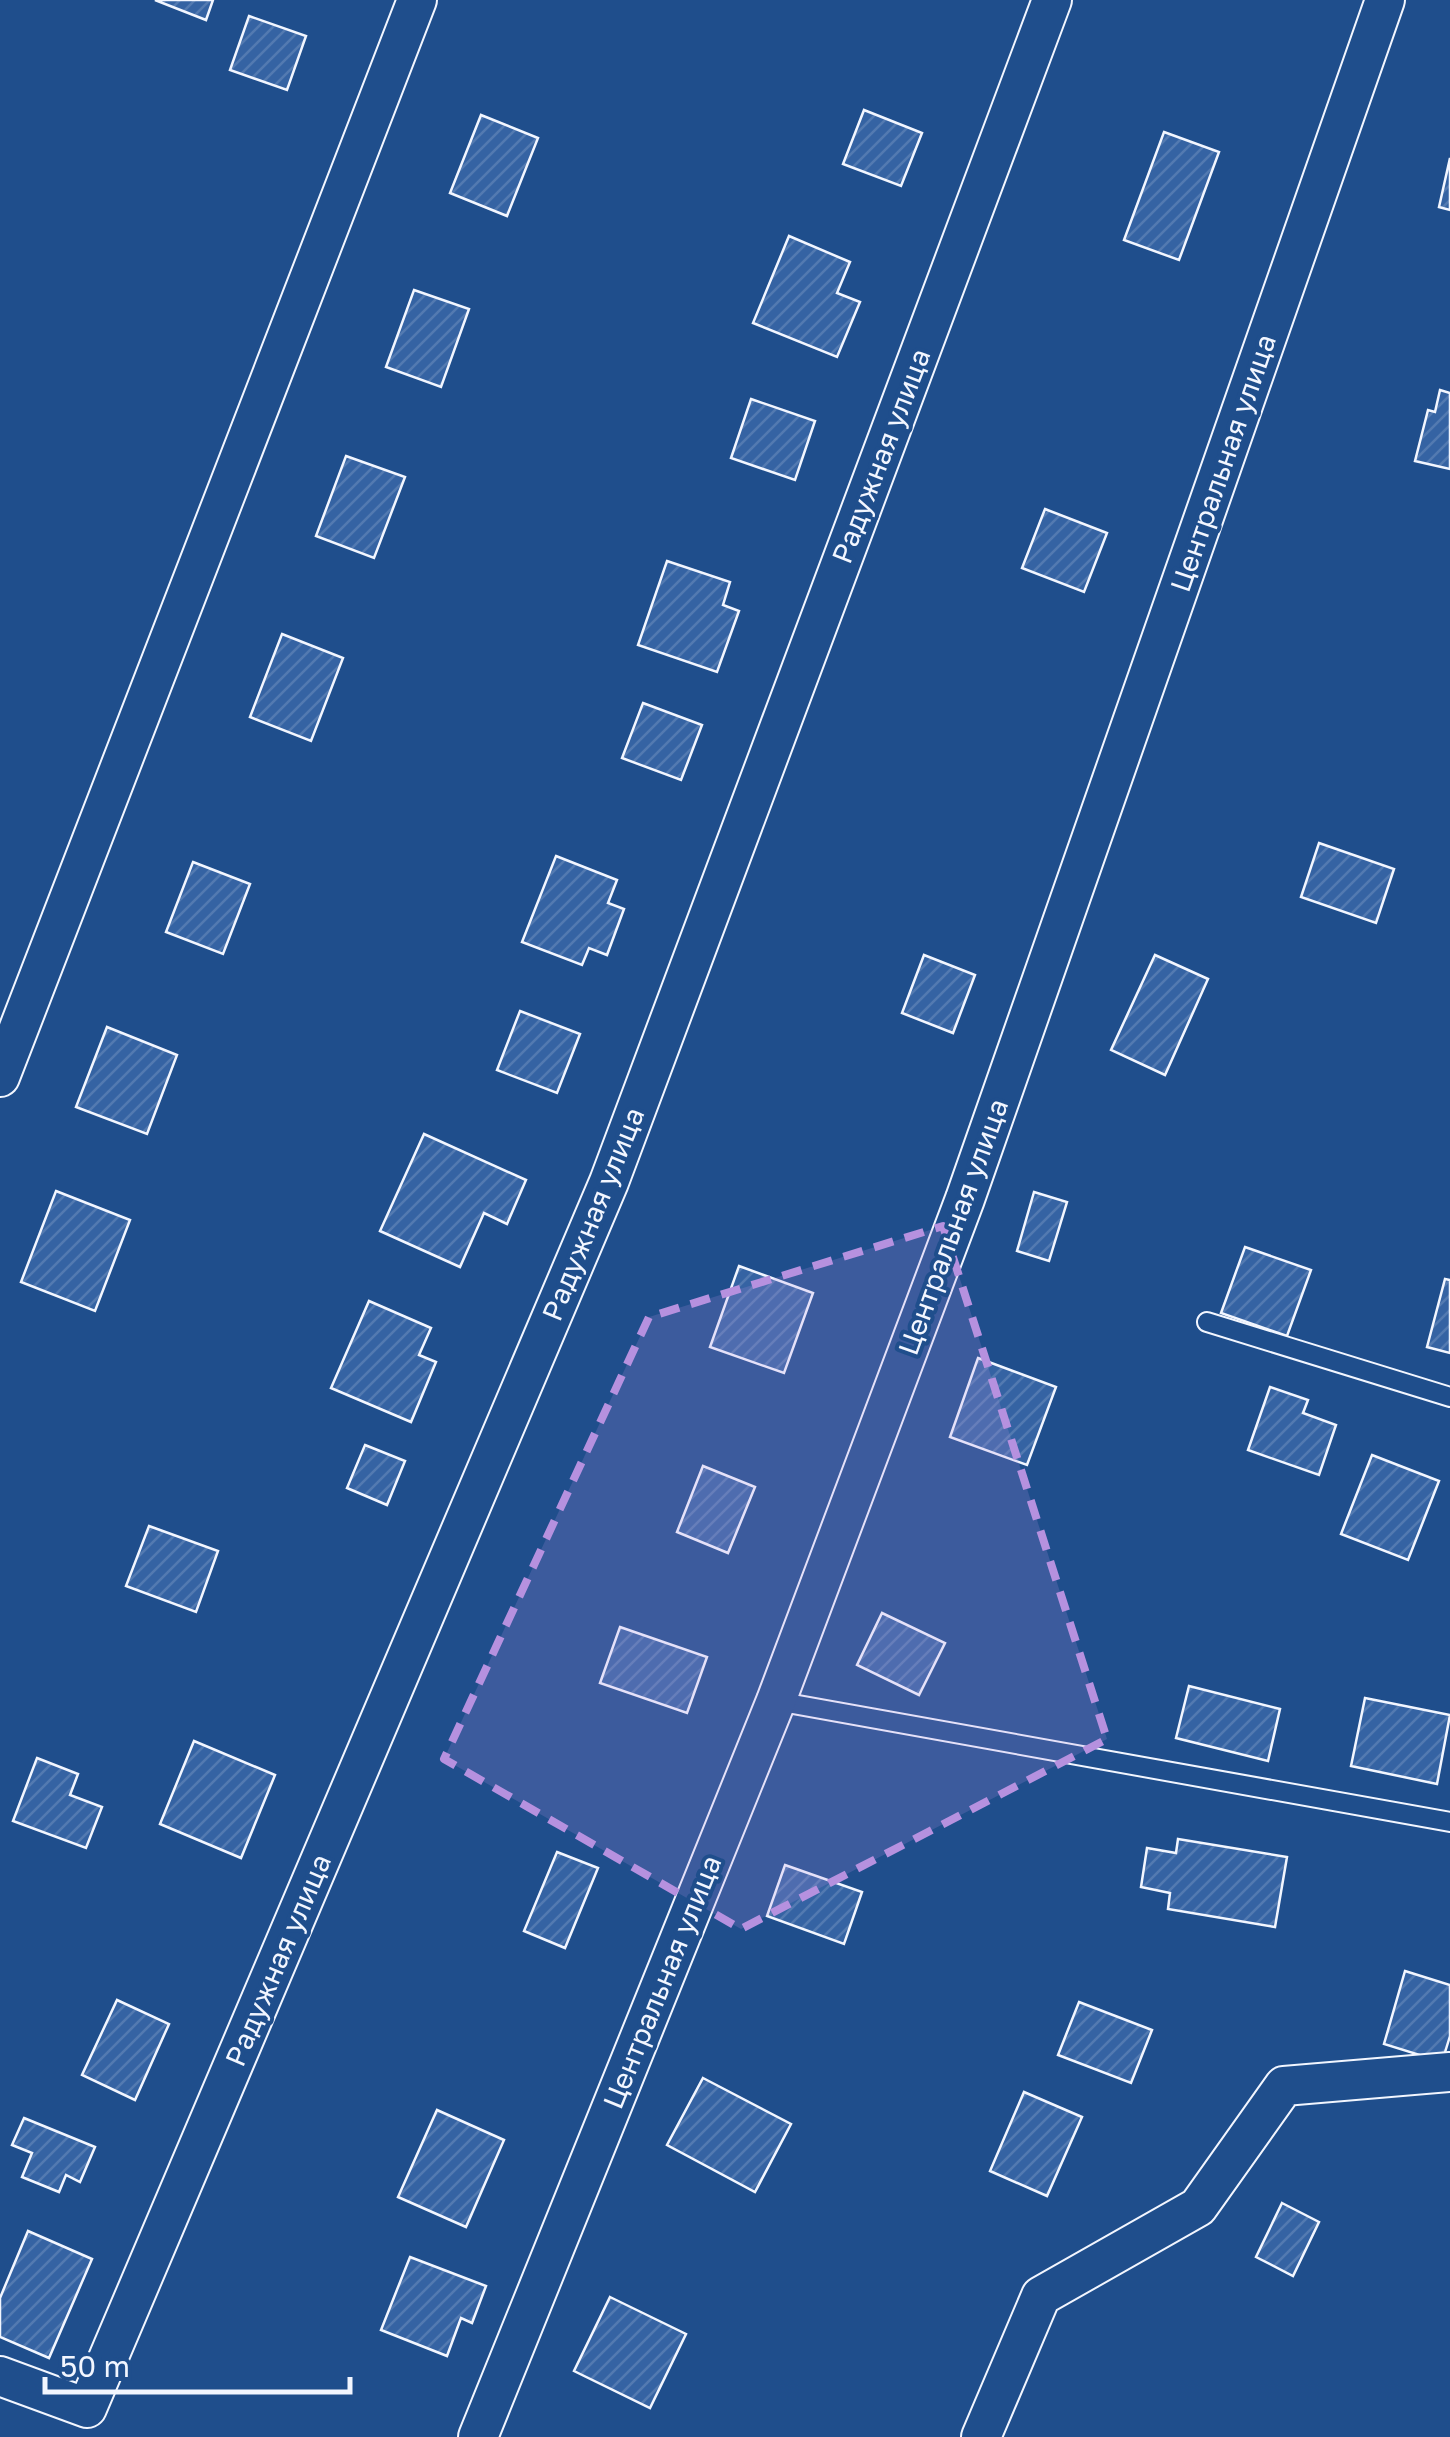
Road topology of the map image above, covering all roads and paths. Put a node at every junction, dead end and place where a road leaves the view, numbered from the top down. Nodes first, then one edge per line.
1 (417, 0) edge
2 (1052, 0) edge
3 (1385, 0) edge
4 (0, 1076) edge
5 (1207, 1322) dead end
6 (1450, 1398) edge
7 (776, 1701) junction
8 (1450, 1822) edge
9 (1450, 2072) edge
10 (0, 2376) edge
11 (478, 2437) edge
12 (981, 2437) edge

1 - 4 street
2 - 10 street, Радужная улица
3 - 7 street, Центральная улица
5 - 6 lane
7 - 8 lane
7 - 11 street, Центральная улица
9 - 12 street

